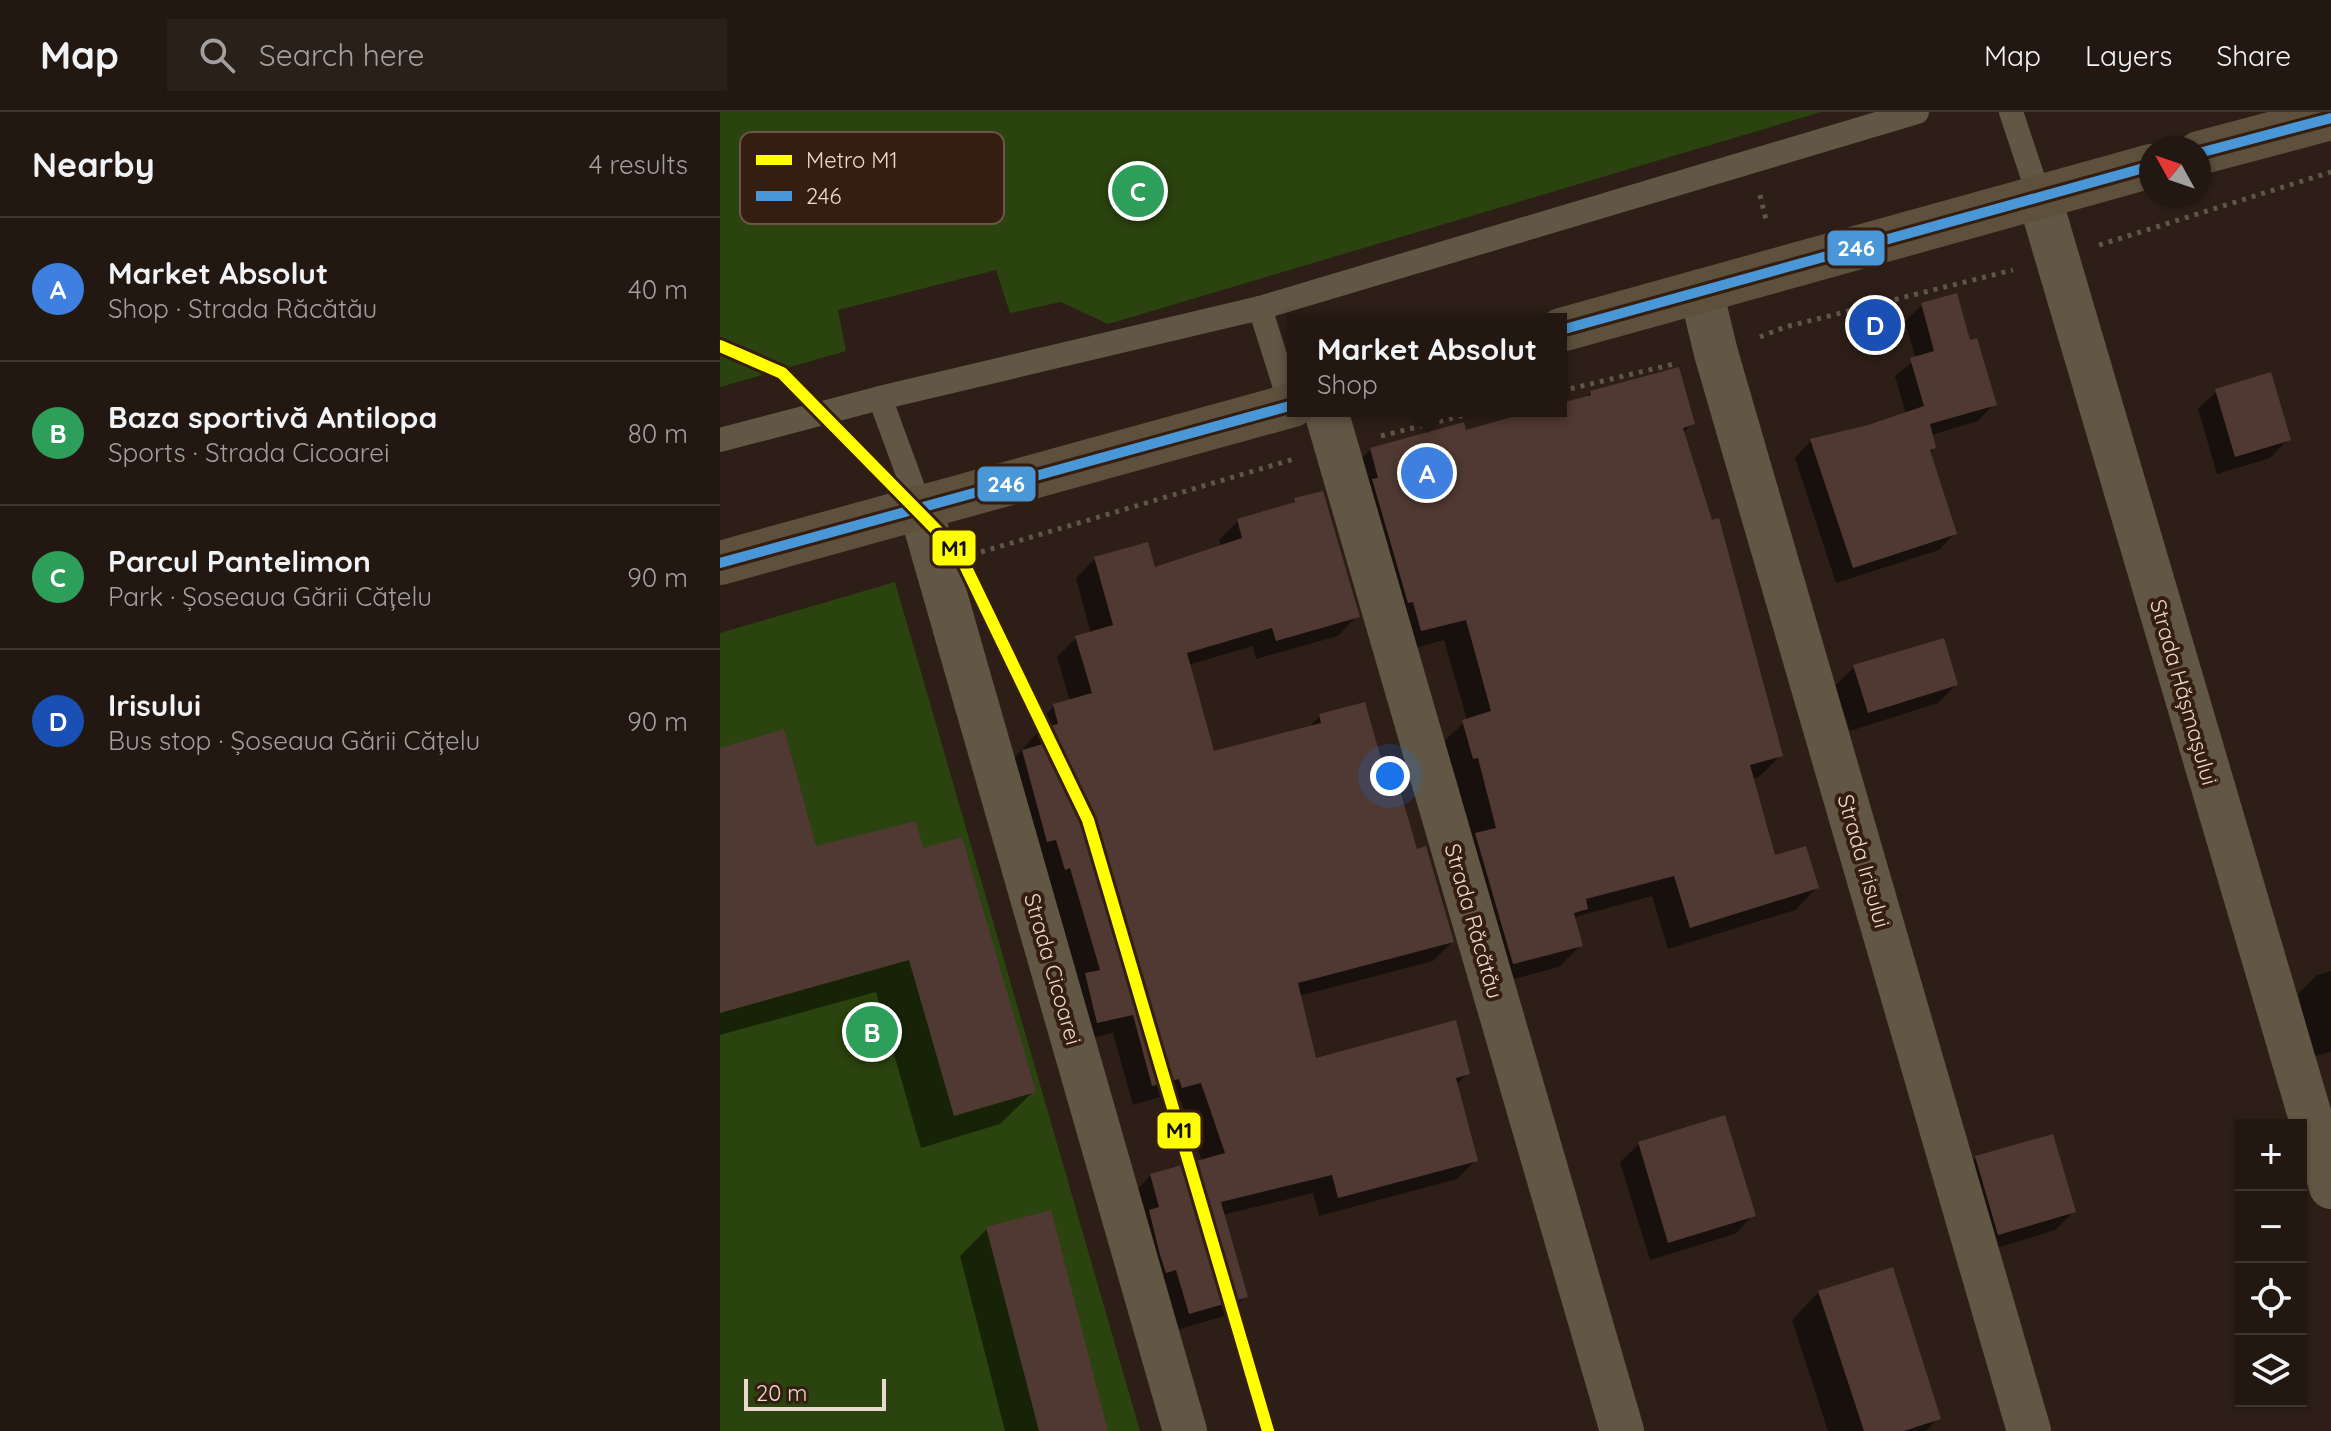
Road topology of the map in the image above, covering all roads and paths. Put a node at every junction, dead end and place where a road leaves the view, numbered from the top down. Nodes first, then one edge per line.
1 (1917, 112) edge
2 (2011, 112) edge
3 (2331, 118) edge
4 (2211, 150) edge
5 (2139, 169) edge
6 (2331, 172) edge
7 (2039, 196) junction
8 (2056, 259) junction
9 (1701, 291) junction
10 (1260, 308) junction
11 (1567, 328) edge
12 (1716, 353) junction
13 (1287, 366) edge
14 (1567, 390) edge
15 (880, 398) junction
16 (1311, 417) edge
17 (720, 440) edge
18 (920, 507) junction
19 (720, 563) edge
20 (937, 565) junction
21 (2331, 1187) edge
22 (1185, 1431) edge
23 (1622, 1431) edge
24 (2029, 1431) edge

1 - 10 lane
2 - 7 lane
3 - 4 main road
5 - 7 main road
6 - 8 path
7 - 8 street, Strada Hășmașului
7 - 9 main road
8 - 12 path
8 - 21 street, Strada Hășmașului
9 - 11 main road
9 - 12 street, Strada Irisului
10 - 13 lane
10 - 15 lane
12 - 14 path
12 - 24 street, Strada Irisului
15 - 17 lane
15 - 18 lane
16 - 18 main road
16 - 20 path
16 - 23 street, Strada Răcătău
18 - 19 main road
18 - 20 street, Strada Cicoarei
20 - 22 street, Strada Cicoarei

